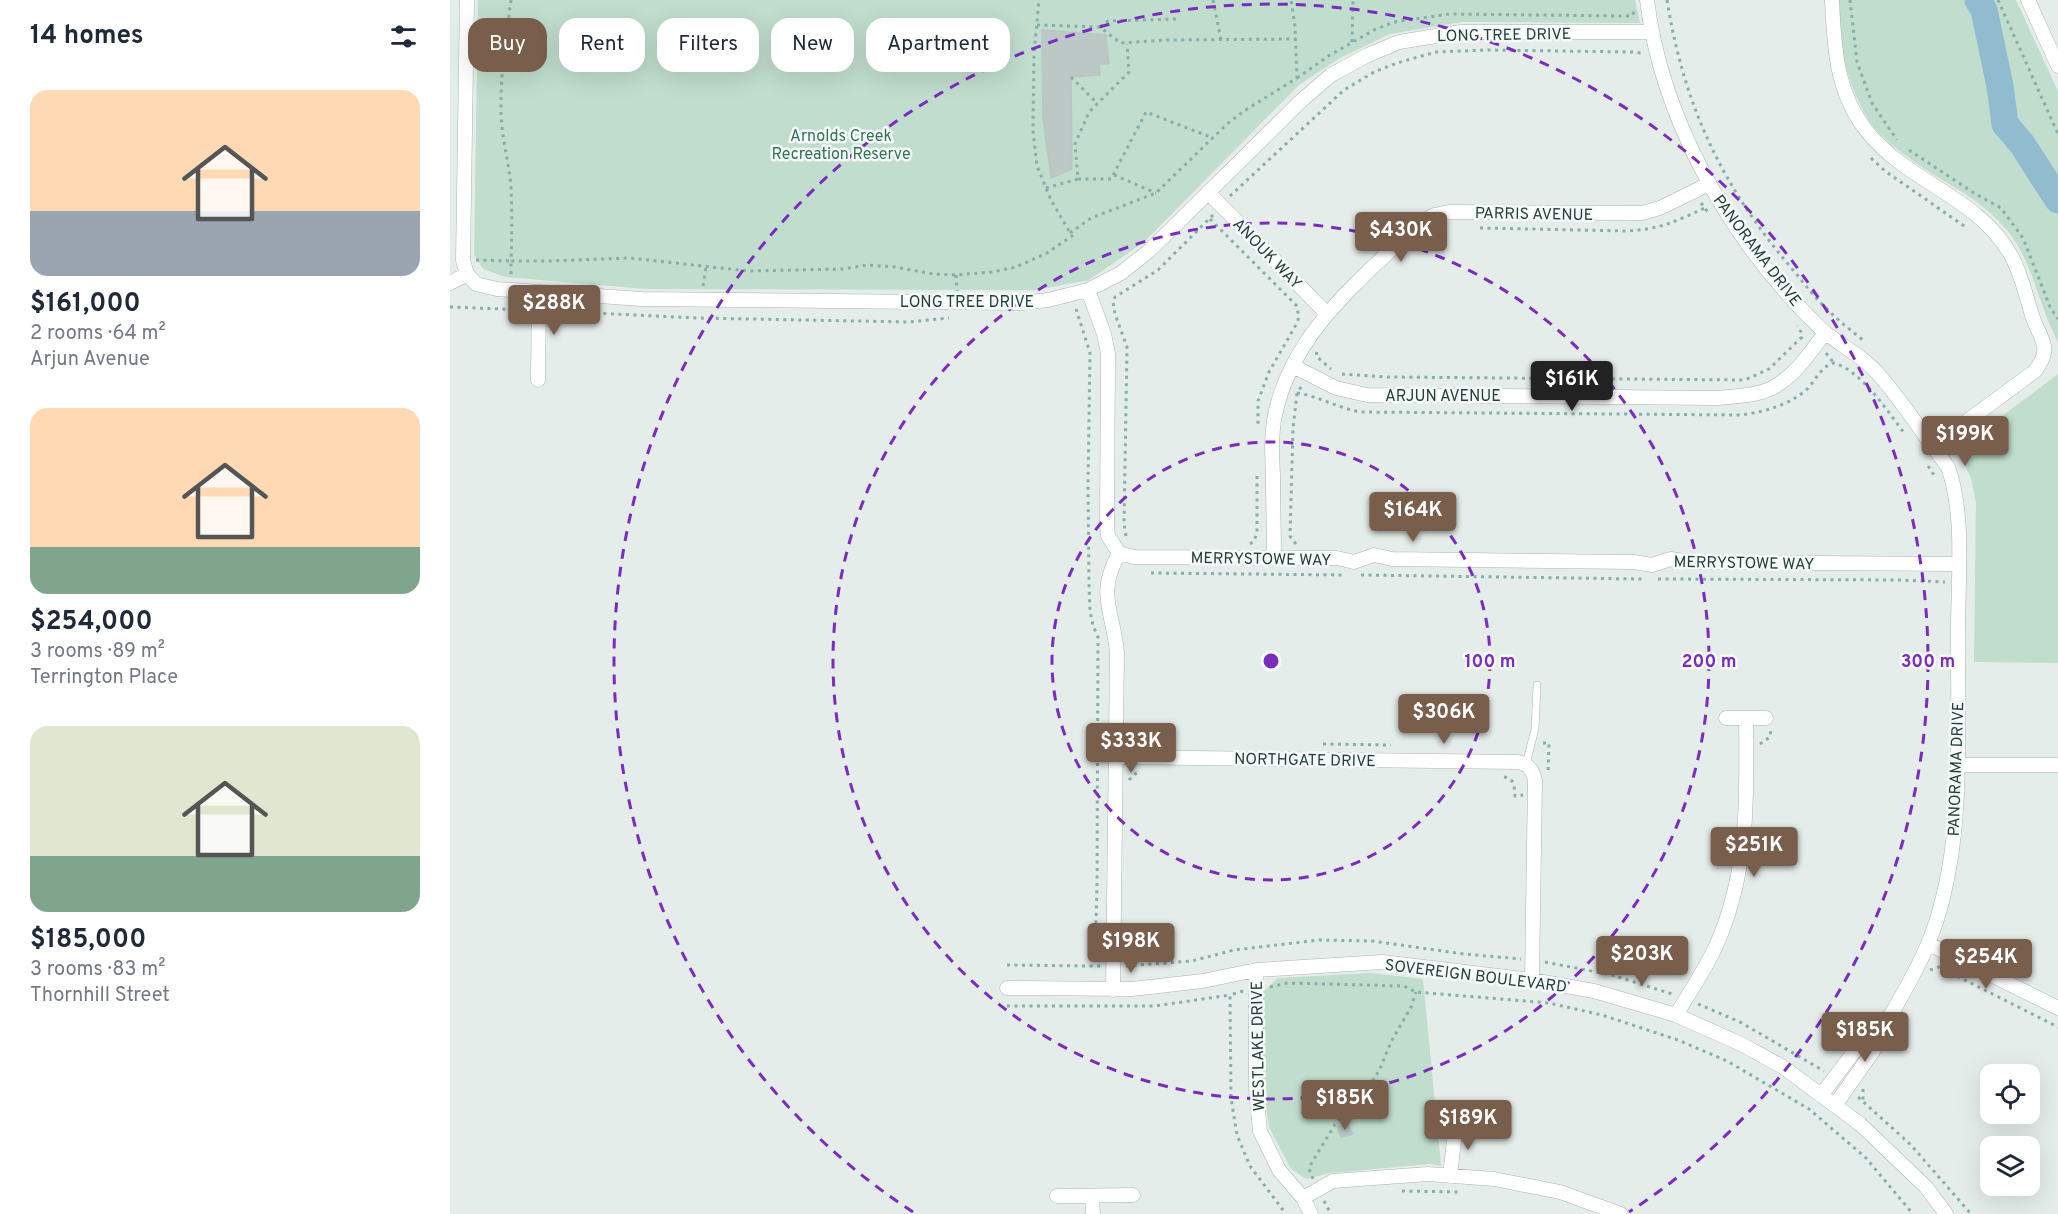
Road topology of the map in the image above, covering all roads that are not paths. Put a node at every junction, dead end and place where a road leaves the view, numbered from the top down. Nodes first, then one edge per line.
1 (467, 0) edge
2 (1647, 0) edge
3 (1832, 0) edge
4 (2028, 0) edge
5 (1651, 32) junction
6 (2058, 66) edge
7 (1709, 184) junction
8 (1209, 192) junction
9 (465, 267) junction
10 (450, 283) edge
11 (1088, 290) junction
12 (539, 292) junction
13 (1326, 313) junction
14 (1825, 333) junction
15 (1293, 366) junction
16 (538, 380) dead end
17 (1932, 447) junction
18 (1123, 554) junction
19 (1274, 557) junction
20 (1958, 564) junction
21 (1537, 686) dead end
22 (1726, 718) dead end
23 (1746, 718) junction
24 (1766, 718) dead end
25 (1116, 758) junction
26 (1526, 764) junction
27 (1957, 765) junction
28 (2058, 765) edge
29 (1929, 944) junction
30 (1256, 970) junction
31 (1532, 980) junction
32 (1007, 988) dead end
33 (1113, 990) junction
34 (2058, 1008) edge
35 (1676, 1015) junction
36 (1891, 1016) junction
37 (1821, 1094) junction
38 (1835, 1105) junction
39 (1456, 1123) dead end
40 (1450, 1176) junction
41 (1057, 1196) dead end
42 (1133, 1196) dead end
43 (1092, 1197) junction
44 (1303, 1198) junction
45 (1093, 1214) edge
46 (1311, 1214) edge
47 (1621, 1214) edge
48 (1946, 1214) edge

1 - 9 street
2 - 5 street, PANORAMA DRIVE
3 - 17 street
4 - 6 street
5 - 7 street, PANORAMA DRIVE
5 - 8 street, LONG TREE DRIVE
7 - 13 street, PARRIS AVENUE
7 - 14 street, PANORAMA DRIVE
8 - 11 street, LONG TREE DRIVE
8 - 13 street, ANOUK WAY
9 - 10 street
9 - 12 street, LONG TREE DRIVE
11 - 12 street, LONG TREE DRIVE
11 - 18 street
12 - 16 street
13 - 15 street, PARRIS AVENUE
14 - 15 street, ARJUN AVENUE
14 - 17 street, PANORAMA DRIVE
15 - 19 street, PARRIS AVENUE
17 - 20 street, PANORAMA DRIVE
18 - 19 street, MERRYSTOWE WAY
18 - 25 street
19 - 20 street, MERRYSTOWE WAY
20 - 27 street, PANORAMA DRIVE
21 - 26 lane
22 - 23 street
23 - 24 street
23 - 35 street
25 - 26 street, NORTHGATE DRIVE
25 - 33 street
26 - 31 street
27 - 28 street
27 - 29 street, PANORAMA DRIVE
29 - 34 street
29 - 36 street, PANORAMA DRIVE
30 - 31 street, SOVEREIGN BOULEVARD
30 - 33 street, SOVEREIGN BOULEVARD
30 - 44 street, WESTLAKE DRIVE
31 - 35 street, SOVEREIGN BOULEVARD
32 - 33 street, SOVEREIGN BOULEVARD
35 - 37 street, SOVEREIGN BOULEVARD
36 - 37 street, PANORAMA DRIVE
36 - 38 street, PANORAMA DRIVE
37 - 38 street, SOVEREIGN BOULEVARD
38 - 48 street, SOVEREIGN BOULEVARD
39 - 40 street
40 - 44 street
40 - 47 street
41 - 43 street
42 - 43 street
43 - 45 street
44 - 46 street, WESTLAKE DRIVE

